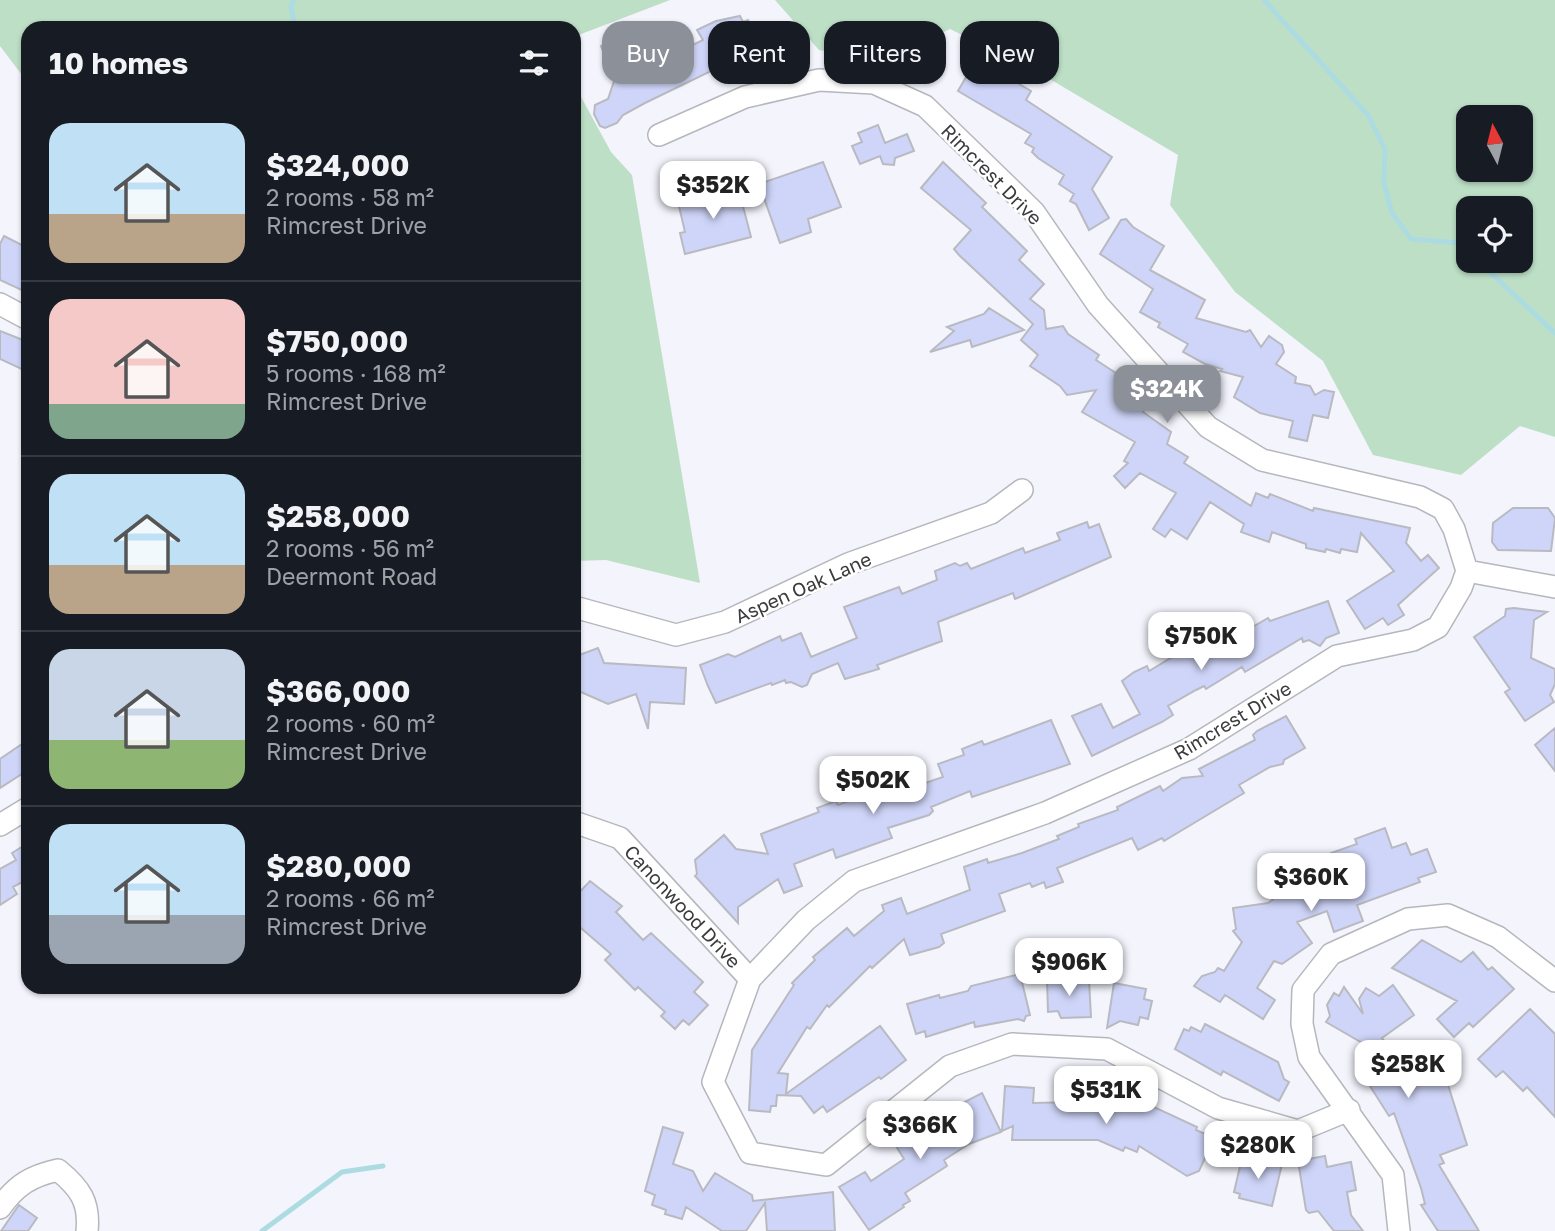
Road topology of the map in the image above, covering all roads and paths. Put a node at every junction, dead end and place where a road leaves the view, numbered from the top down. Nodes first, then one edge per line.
1 (659, 135) dead end
2 (0, 304) edge
3 (21, 315) edge
4 (1022, 490) dead end
5 (1467, 571) junction
6 (1555, 587) edge
7 (581, 609) edge
8 (21, 812) edge
9 (581, 824) edge
10 (0, 825) edge
11 (750, 979) junction
12 (1555, 981) edge
13 (1349, 1110) junction
14 (0, 1208) edge
15 (87, 1231) edge
16 (1399, 1231) edge

1 - 5 street, Rimcrest Drive
2 - 3 street
4 - 7 street, Aspen Oak Lane
5 - 6 street
5 - 11 street, Rimcrest Drive
8 - 10 street
9 - 11 street, Canonwood Drive
11 - 13 street, Rimcrest Drive
12 - 13 street
13 - 16 street
14 - 15 street

